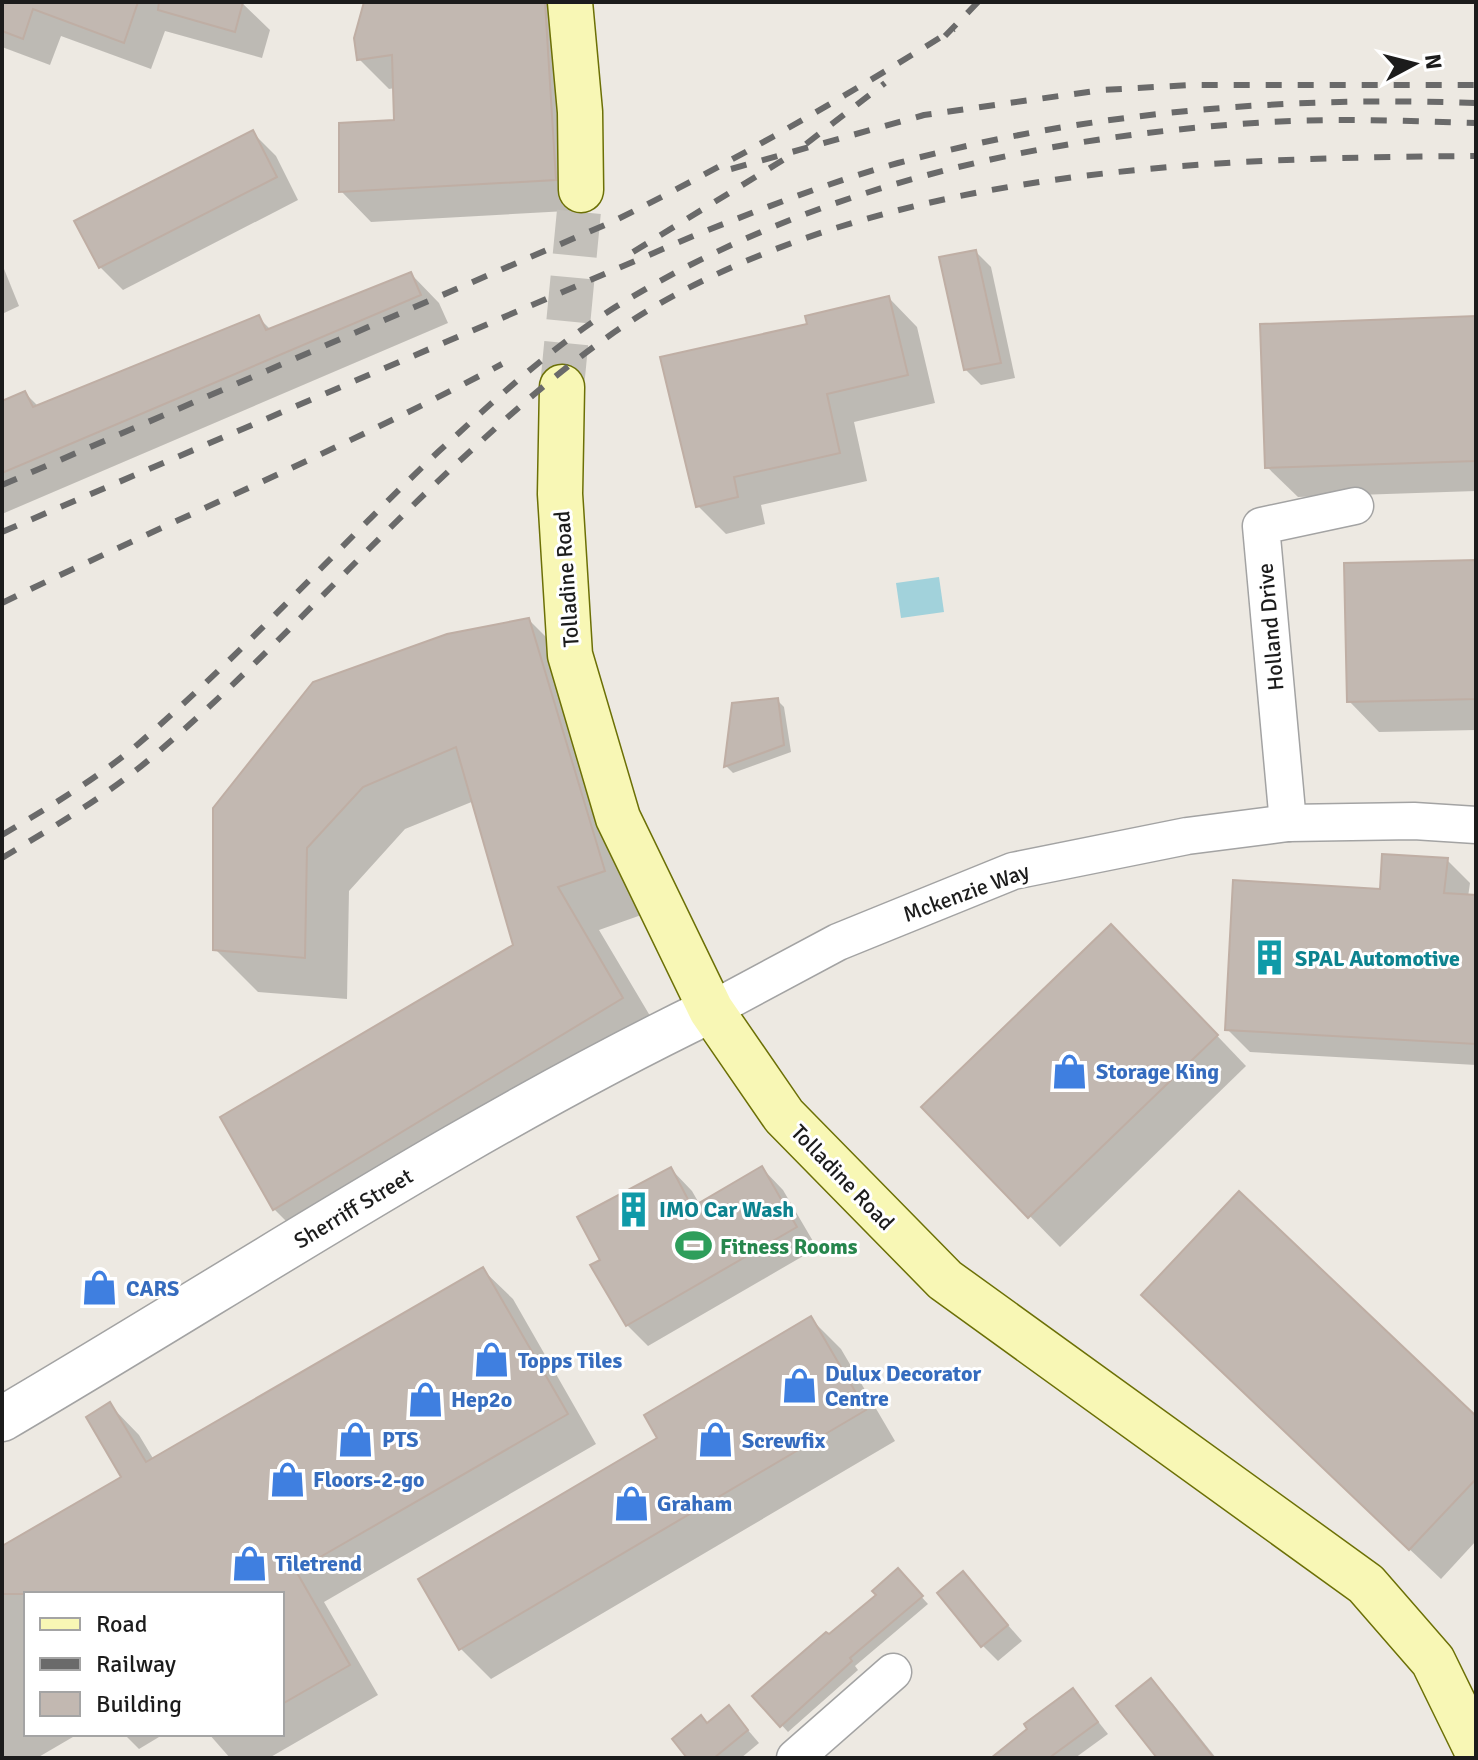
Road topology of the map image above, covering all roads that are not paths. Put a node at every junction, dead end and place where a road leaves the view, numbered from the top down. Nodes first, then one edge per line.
1 (570, 2) edge
2 (581, 190) tunnel mouth
3 (562, 387) tunnel mouth
4 (1355, 506) dead end
5 (1288, 823) junction
6 (1476, 825) edge
7 (711, 1010) junction
8 (2, 1419) edge
9 (893, 1672) dead end
10 (1476, 1749) edge
11 (803, 1756) edge

1 - 2 main road
3 - 7 main road, Tolladine Road
4 - 5 street, Holland Drive
5 - 6 street, Mckenzie Way
5 - 7 street, Mckenzie Way
7 - 8 street, Sherriff Street
7 - 10 main road, Tolladine Road
9 - 11 street

